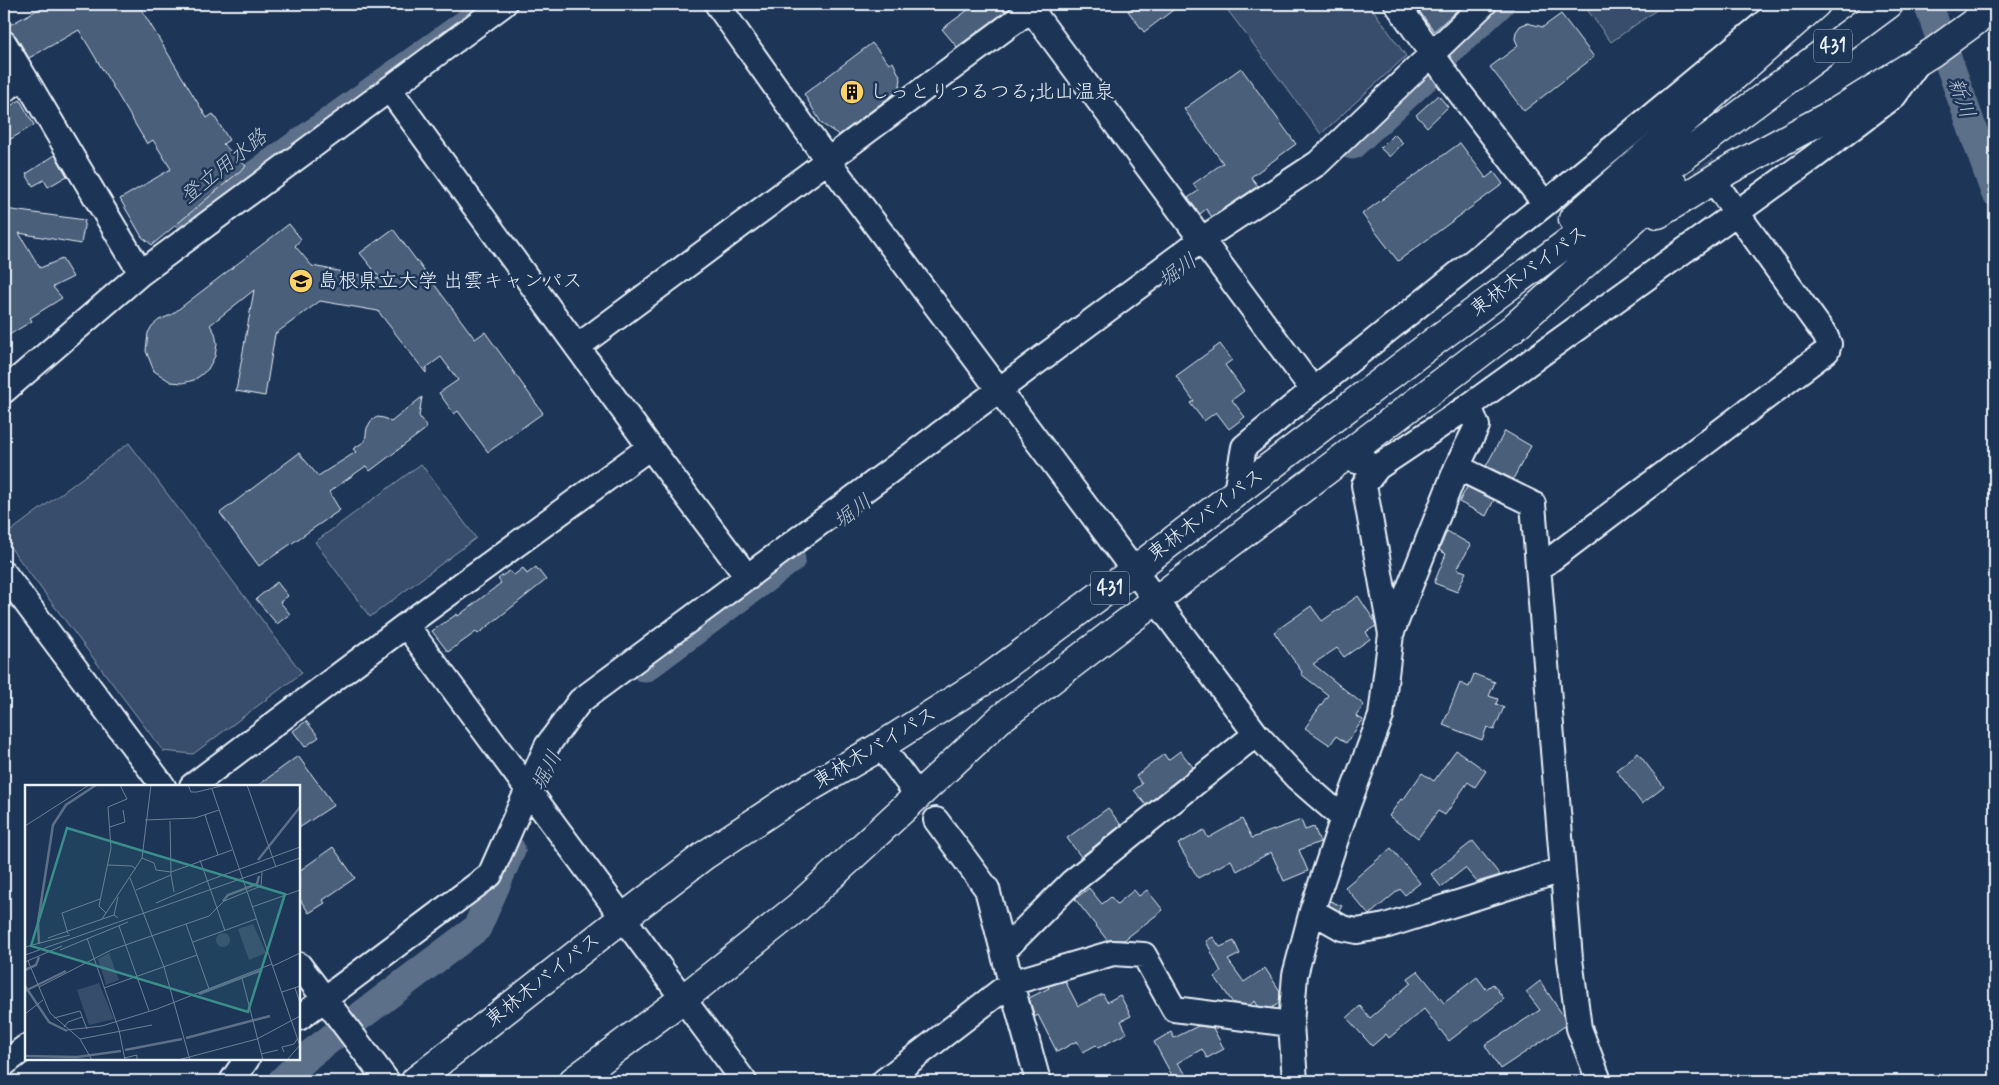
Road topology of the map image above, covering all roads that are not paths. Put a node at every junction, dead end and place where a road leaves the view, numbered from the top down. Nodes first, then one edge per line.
1 (504, 4) edge
2 (717, 4) edge
3 (1397, 4) edge
4 (1484, 4) edge
5 (1787, 4) edge
6 (1816, 4) edge
7 (1032, 6) edge
8 (1995, 8) edge
9 (1881, 10) edge
10 (4, 43) edge
11 (1432, 54) junction
12 (1926, 56) junction
13 (1793, 76) junction
14 (24, 77) junction
15 (4, 90) edge
16 (390, 90) junction
17 (828, 161) junction
18 (1718, 187) tunnel mouth
19 (1545, 204) junction
20 (1736, 213) junction
21 (1201, 240) junction
22 (141, 273) junction
23 (1512, 329) junction
24 (1435, 340) junction
25 (577, 347) junction
26 (999, 389) junction
27 (1313, 390) junction
28 (4, 391) edge
29 (1469, 406) junction
30 (650, 447) junction
31 (1342, 457) junction
32 (1457, 466) junction
33 (1378, 467) junction
34 (1236, 492) junction
35 (1538, 569) junction
36 (1133, 571) junction
37 (4, 572) edge
38 (748, 578) junction
39 (1156, 599) junction
40 (406, 625) junction
41 (1391, 634) junction
42 (1256, 734) junction
43 (880, 746) junction
44 (162, 785) edge
45 (193, 785) edge
46 (528, 788) junction
47 (918, 796) junction
48 (1343, 818) junction
49 (936, 820) dead end
50 (1562, 870) junction
51 (1312, 911) junction
52 (624, 917) junction
53 (1004, 951) junction
54 (300, 966) edge
55 (1011, 983) junction
56 (684, 998) junction
57 (324, 999) junction
58 (300, 1017) edge
59 (1291, 1024) junction
60 (25, 1048) edge
61 (246, 1060) edge
62 (4, 1064) edge
63 (232, 1081) edge
64 (387, 1081) edge
65 (415, 1081) edge
66 (573, 1081) edge
67 (744, 1081) edge
68 (884, 1081) edge
69 (1038, 1081) edge
70 (1295, 1081) edge
71 (1599, 1081) edge

1 - 16 street
2 - 17 street
3 - 11 street
4 - 11 street
5 - 19 street
6 - 24 highway
7 - 17 street
7 - 21 street
8 - 12 highway
9 - 13 highway, 東林木バイパス / 431
10 - 14 street
11 - 19 street
11 - 21 street
12 - 20 street
12 - 23 highway
13 - 23 highway, 東林木バイパス / 431
13 - 24 highway, 東林木バイパス / 431
14 - 15 street
14 - 22 street
16 - 22 street
16 - 25 street
17 - 25 street
17 - 26 street
18 - 20 street
19 - 27 street
20 - 29 street
20 - 35 street
21 - 26 street
21 - 27 street
22 - 28 street
23 - 31 highway, 東林木バイパス / 431
24 - 34 highway, 東林木バイパス / 431
25 - 30 street
26 - 36 street
26 - 38 street
27 - 34 street
29 - 32 street
29 - 33 street
30 - 38 street
30 - 40 street
31 - 33 street
31 - 39 highway, 東林木バイパス / 431
32 - 35 street
32 - 41 street
33 - 41 street
34 - 36 highway, 東林木バイパス / 431
35 - 50 street
36 - 39 street
36 - 43 highway, 東林木バイパス / 431
37 - 44 street
38 - 46 street
39 - 42 street
39 - 47 highway, 東林木バイパス / 431
40 - 45 street
40 - 46 street
41 - 48 street
42 - 48 street
42 - 53 street
43 - 47 street
43 - 52 highway, 東林木バイパス / 431
46 - 52 street
46 - 57 street
47 - 56 highway, 東林木バイパス / 431
48 - 51 street
49 - 53 street
50 - 51 street
50 - 71 street
51 - 59 street
52 - 56 street
52 - 65 highway, 東林木バイパス / 431
53 - 55 street
54 - 57 street
55 - 59 street
55 - 68 street
55 - 69 street
56 - 66 highway, 東林木バイパス / 431
56 - 67 street
57 - 58 street
57 - 64 street
59 - 70 street
60 - 62 street
61 - 63 street

